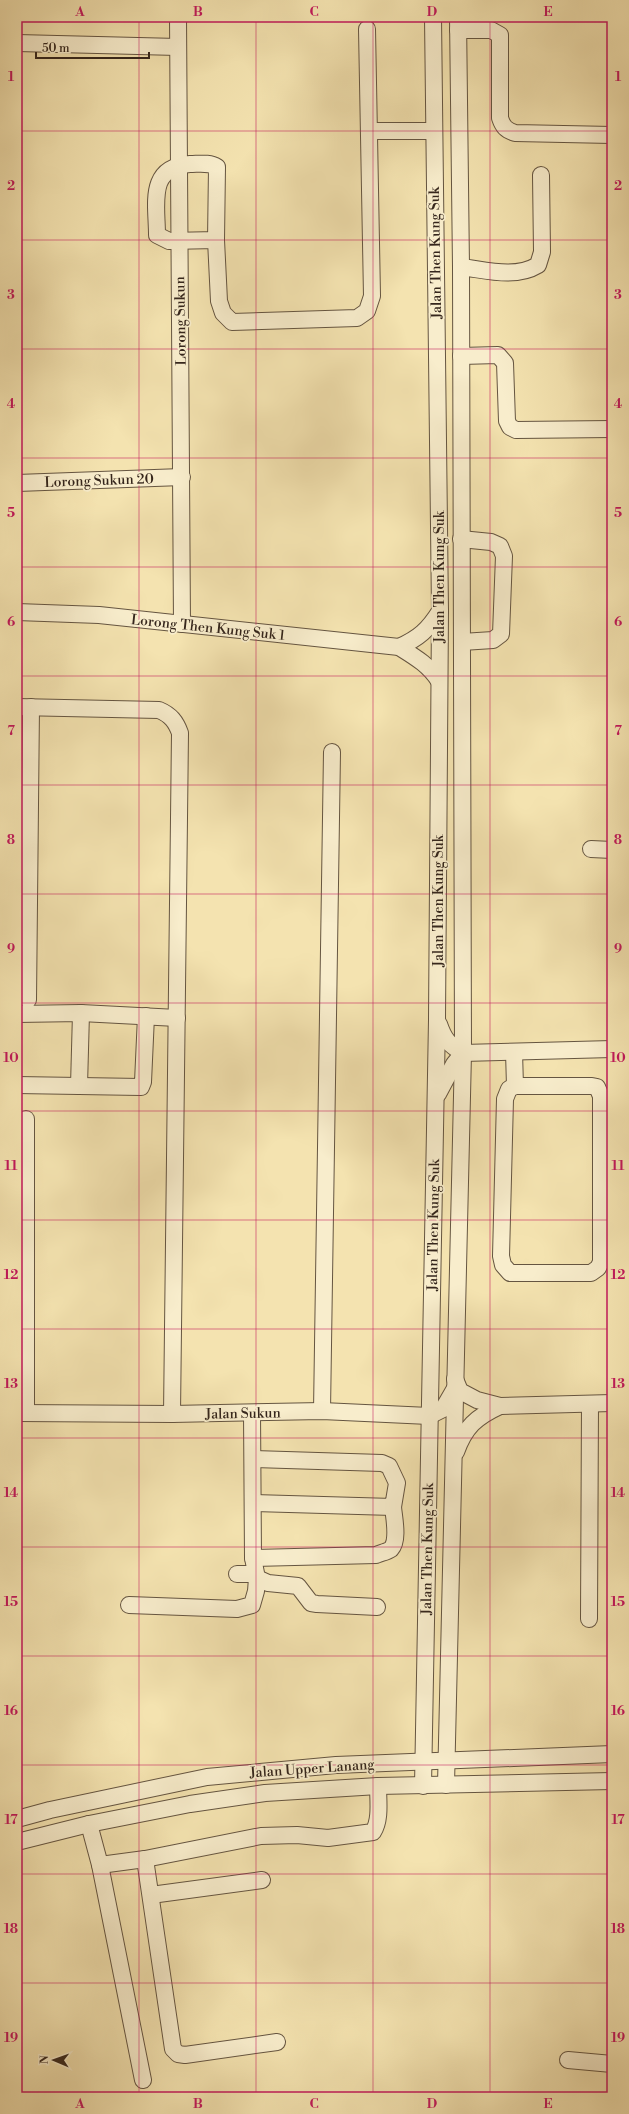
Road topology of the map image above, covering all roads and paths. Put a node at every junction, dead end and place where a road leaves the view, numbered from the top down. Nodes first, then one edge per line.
1 (178, 17) edge
2 (433, 17) edge
3 (458, 24) edge
4 (367, 29) dead end
5 (17, 43) edge
6 (178, 46) junction
7 (369, 131) junction
8 (434, 131) junction
9 (612, 135) edge
10 (178, 165) junction
11 (541, 175) dead end
12 (216, 240) junction
13 (179, 242) junction
14 (461, 267) junction
15 (461, 356) junction
16 (612, 428) edge
17 (182, 477) junction
18 (17, 483) edge
19 (461, 539) junction
20 (440, 611) junction
21 (17, 612) edge
22 (182, 624) junction
23 (462, 642) junction
24 (399, 647) junction
25 (438, 681) junction
26 (24, 707) edge
27 (332, 752) dead end
28 (591, 849) dead end
29 (612, 850) edge
30 (28, 1000) dead end
31 (81, 1013) junction
32 (17, 1014) edge
33 (146, 1016) junction
34 (176, 1018) junction
35 (437, 1020) junction
36 (612, 1049) edge
37 (514, 1052) junction
38 (463, 1053) junction
39 (17, 1085) edge
40 (79, 1086) junction
41 (514, 1086) junction
42 (436, 1099) junction
43 (26, 1119) dead end
44 (455, 1384) junction
45 (612, 1403) edge
46 (590, 1404) junction
47 (500, 1406) junction
48 (322, 1411) junction
49 (21, 1413) edge
50 (252, 1413) junction
51 (172, 1414) junction
52 (429, 1416) junction
53 (254, 1459) junction
54 (453, 1463) junction
55 (254, 1503) junction
56 (392, 1507) junction
57 (253, 1558) junction
58 (237, 1574) dead end
59 (256, 1576) junction
60 (129, 1605) dead end
61 (377, 1607) dead end
62 (589, 1620) dead end
63 (612, 1754) edge
64 (446, 1761) junction
65 (424, 1762) junction
66 (612, 1781) edge
67 (446, 1785) junction
68 (378, 1786) junction
69 (423, 1786) junction
70 (17, 1819) edge
71 (89, 1824) junction
72 (17, 1842) edge
73 (145, 1859) junction
74 (100, 1866) junction
75 (262, 1880) dead end
76 (151, 1895) junction
77 (277, 2042) dead end
78 (568, 2060) dead end
79 (612, 2064) edge
80 (143, 2080) dead end

1 - 6 street, Lorong Sukun
2 - 8 street, Jalan Then Kung Suk
3 - 9 street
3 - 14 street, Jalan Then Kung Suk
4 - 7 street
5 - 6 street
6 - 10 street, Lorong Sukun
7 - 8 street
7 - 12 street
8 - 20 street, Jalan Then Kung Suk
10 - 12 street
10 - 13 street, Lorong Sukun
10 - 13 street
11 - 14 street
12 - 13 street
13 - 17 street, Lorong Sukun
14 - 15 street, Jalan Then Kung Suk
15 - 16 street
15 - 19 street, Jalan Then Kung Suk
17 - 18 street, Lorong Sukun 20
17 - 22 street, Lorong Sukun
19 - 23 street, Jalan Then Kung Suk
19 - 23 street
20 - 24 street
20 - 25 street, Jalan Then Kung Suk
21 - 22 street, Lorong Then Kung Suk 1
22 - 24 street, Lorong Then Kung Suk 1
23 - 38 street, Jalan Then Kung Suk
24 - 25 street
25 - 35 street, Jalan Then Kung Suk
26 - 30 street
26 - 34 street
27 - 48 street
28 - 29 street
31 - 32 street
31 - 33 street
31 - 40 street
33 - 34 street
33 - 40 street
34 - 51 street
35 - 38 street
35 - 42 street, Jalan Then Kung Suk
36 - 37 street
37 - 38 street
37 - 41 street
38 - 42 street
38 - 44 street, Jalan Then Kung Suk
39 - 40 street
41 - 41 street
42 - 52 street, Jalan Then Kung Suk
43 - 49 street
44 - 47 street
44 - 52 street
44 - 54 street, Jalan Then Kung Suk
45 - 46 street
46 - 47 street
46 - 62 street
47 - 54 street
48 - 50 street, Jalan Sukun
48 - 52 street, Jalan Sukun
49 - 51 street, Jalan Sukun
50 - 51 street, Jalan Sukun
50 - 53 street
52 - 65 street, Jalan Then Kung Suk
53 - 55 street
53 - 56 street
54 - 64 street, Jalan Then Kung Suk
55 - 56 street
55 - 57 street
56 - 57 street
57 - 59 street
58 - 59 street
59 - 60 street
59 - 61 street
63 - 64 street, Jalan Upper Lanang
64 - 65 street, Jalan Upper Lanang
64 - 67 street, Jalan Then Kung Suk
65 - 69 street, Jalan Then Kung Suk
65 - 70 street, Jalan Upper Lanang
66 - 67 street, Jalan Upper Lanang
67 - 69 street, Jalan Upper Lanang
68 - 69 street, Jalan Upper Lanang
68 - 71 street, Jalan Upper Lanang
68 - 73 street
71 - 72 street, Jalan Upper Lanang
71 - 74 street
73 - 74 street
73 - 76 street
74 - 80 street
75 - 76 street
76 - 77 street
78 - 79 street

